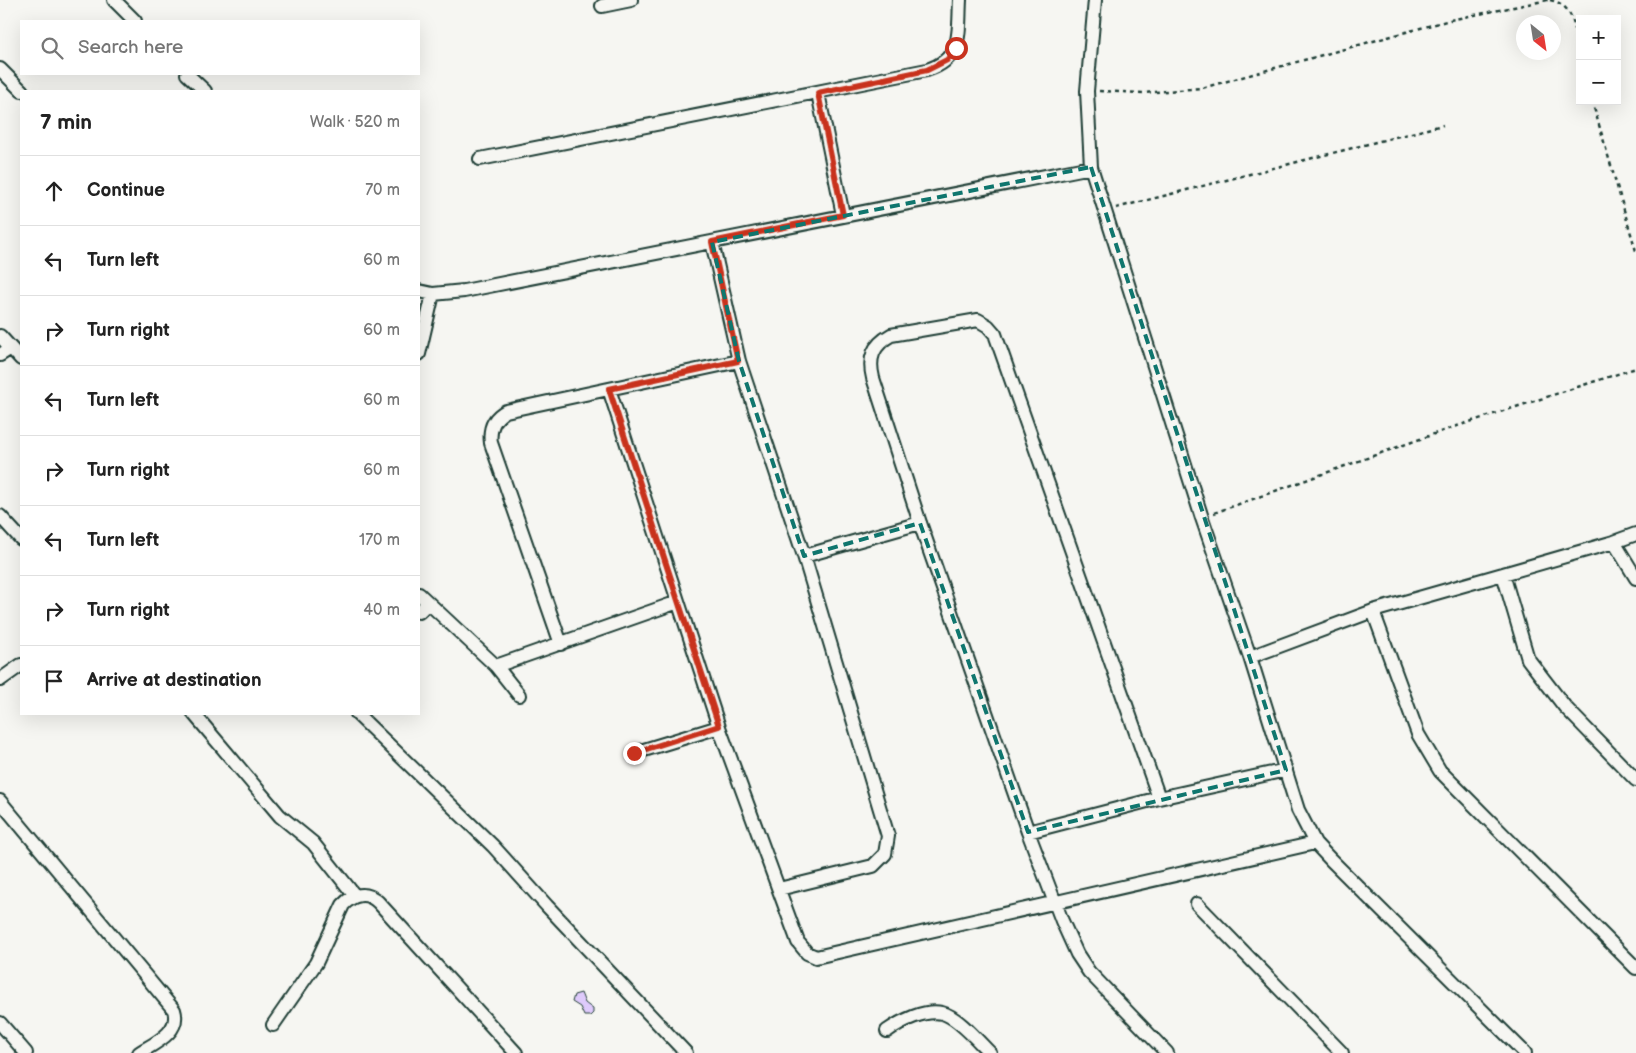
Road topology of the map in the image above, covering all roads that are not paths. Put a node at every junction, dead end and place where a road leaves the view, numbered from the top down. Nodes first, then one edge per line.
1 (114, 0) edge
2 (631, 0) edge
3 (960, 0) edge
4 (1095, 0) edge
5 (602, 6) dead end
6 (134, 20) edge
7 (0, 69) edge
8 (188, 75) edge
9 (21, 90) edge
10 (203, 90) edge
11 (818, 93) junction
12 (480, 158) dead end
13 (1091, 167) junction
14 (843, 215) junction
15 (712, 242) junction
16 (420, 291) edge
17 (433, 294) junction
18 (0, 336) edge
19 (420, 350) edge
20 (5, 351) edge
21 (20, 358) edge
22 (738, 361) junction
23 (609, 389) junction
24 (0, 516) edge
25 (920, 523) junction
26 (1636, 534) edge
27 (20, 538) edge
28 (1614, 542) junction
29 (804, 556) junction
30 (1503, 574) junction
31 (1636, 578) edge
32 (678, 602) junction
33 (424, 608) edge
34 (1373, 611) junction
35 (561, 644) junction
36 (1250, 657) junction
37 (20, 666) edge
38 (496, 666) junction
39 (0, 680) edge
40 (519, 695) dead end
41 (195, 715) edge
42 (359, 715) edge
43 (719, 726) junction
44 (634, 753) dead end
45 (1286, 770) junction
46 (1636, 780) edge
47 (1158, 798) junction
48 (0, 801) edge
49 (1028, 832) junction
50 (1315, 843) junction
51 (779, 889) junction
52 (355, 896) junction
53 (1055, 902) junction
54 (1197, 904) dead end
55 (1636, 968) edge
56 (0, 1023) edge
57 (273, 1025) dead end
58 (887, 1031) dead end
59 (26, 1053) edge
60 (140, 1053) edge
61 (516, 1053) edge
62 (686, 1053) edge
63 (990, 1053) edge
64 (1167, 1053) edge
65 (1342, 1053) edge
66 (1525, 1053) edge

1 - 6 street
2 - 5 street
3 - 11 street
4 - 13 street
7 - 9 street
8 - 10 street
11 - 12 street
11 - 14 street
13 - 14 street
13 - 36 street
14 - 15 street
15 - 17 street
15 - 22 street
16 - 17 street
17 - 19 street
18 - 20 street
20 - 21 street
22 - 23 street
22 - 29 street
23 - 32 street
23 - 35 street
24 - 27 street
25 - 29 street
25 - 47 street
25 - 49 street
26 - 28 street
28 - 30 street
28 - 31 street
29 - 51 street
30 - 34 street
30 - 46 street
32 - 35 street
32 - 43 street
33 - 38 street
34 - 36 street
34 - 55 street
35 - 38 street
36 - 45 street
37 - 39 street
38 - 40 street
41 - 52 street
42 - 62 street
43 - 44 street
43 - 51 street
45 - 47 street
45 - 50 street
47 - 49 street
48 - 60 street
49 - 53 street
50 - 53 street
50 - 66 street
51 - 53 street
52 - 57 street
52 - 61 street
53 - 64 street
54 - 65 street
56 - 59 street
58 - 63 street

